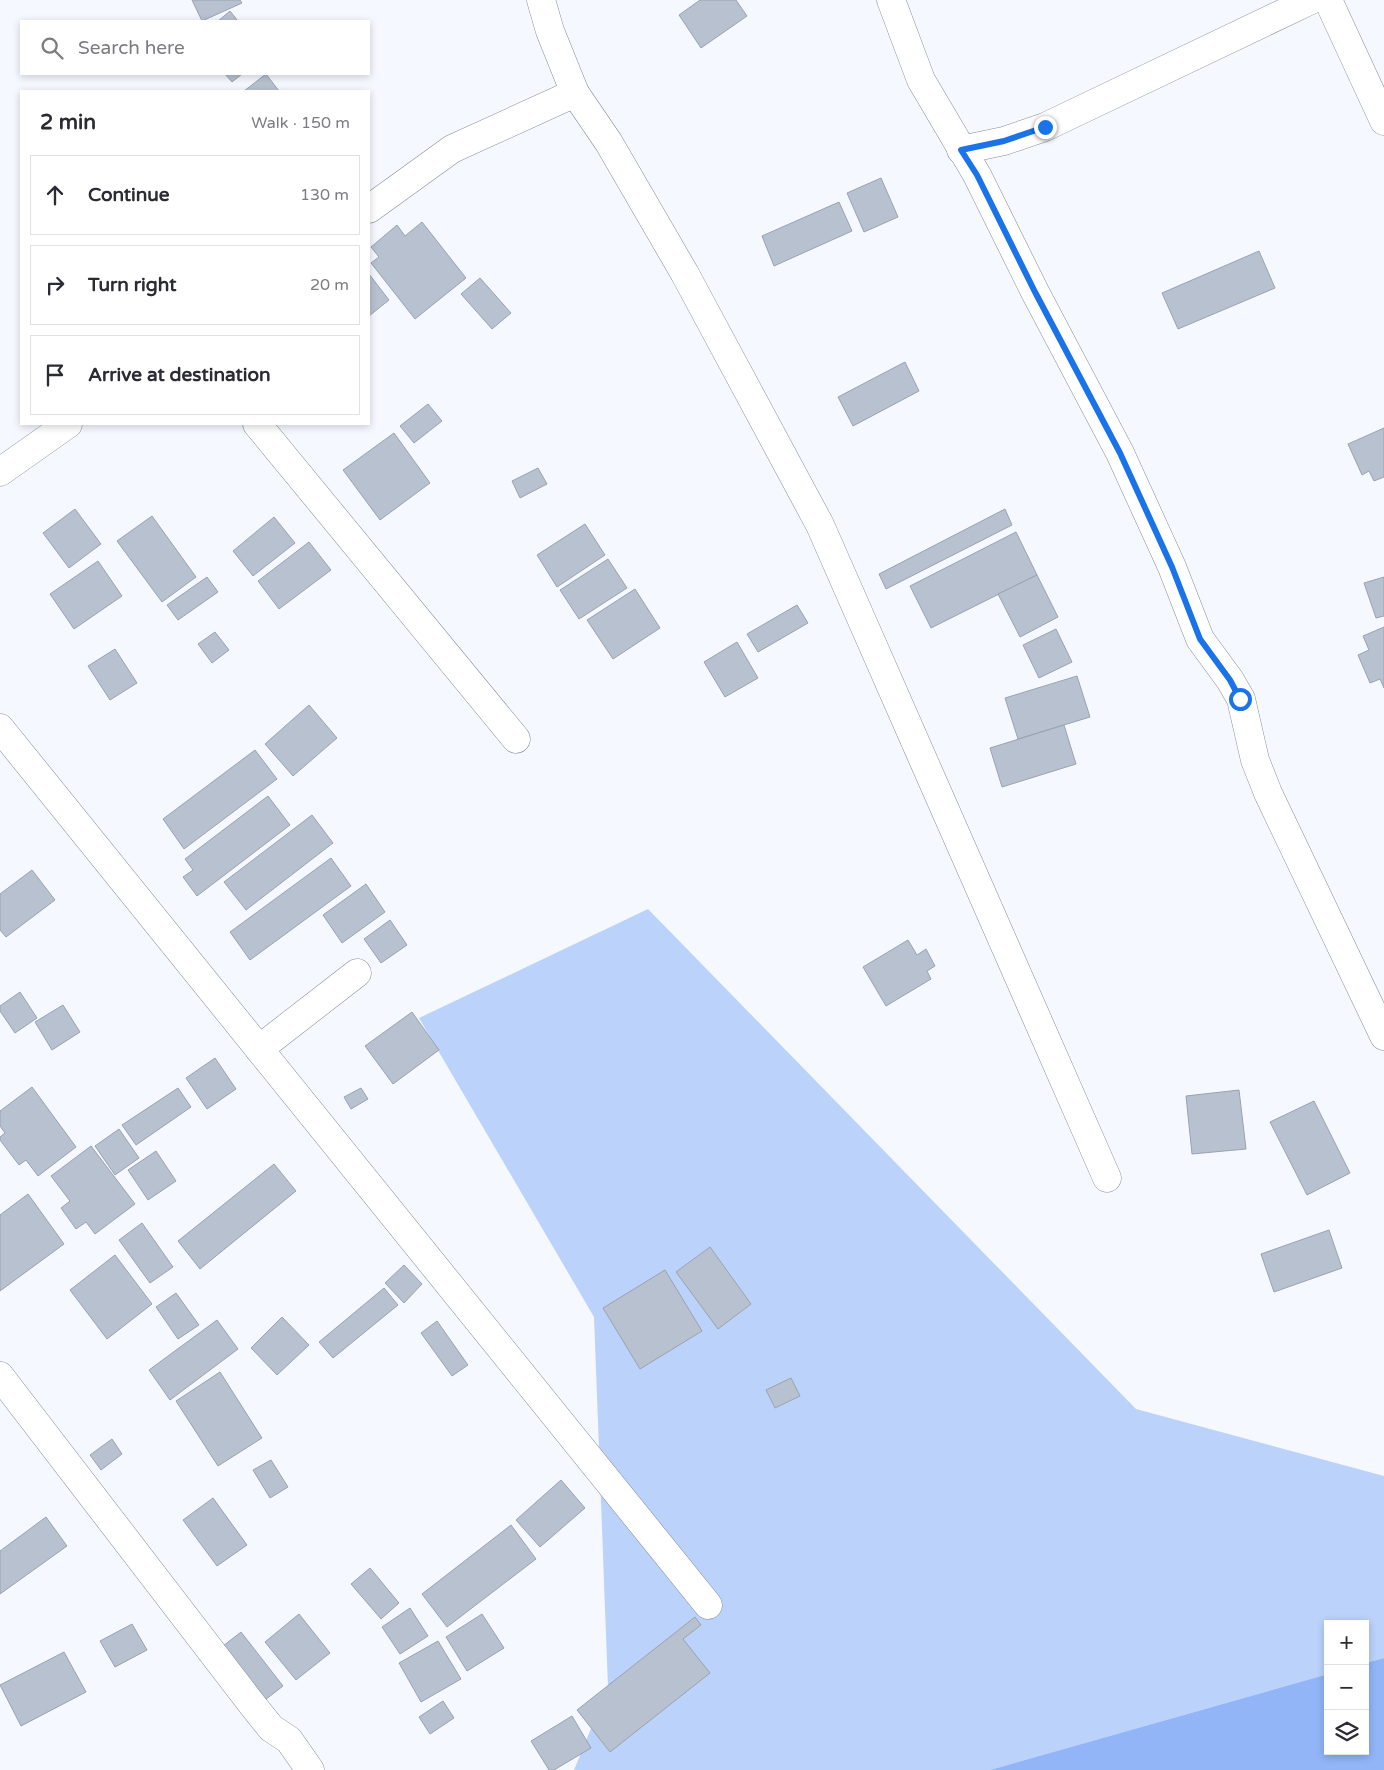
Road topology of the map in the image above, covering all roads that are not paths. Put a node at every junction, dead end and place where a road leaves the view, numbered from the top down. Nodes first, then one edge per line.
1 (541, 0) edge
2 (891, 0) edge
3 (1310, 0) edge
4 (1328, 0) edge
5 (575, 93) junction
6 (1384, 121) edge
7 (961, 150) junction
8 (370, 208) edge
9 (67, 425) edge
10 (258, 425) edge
11 (0, 472) edge
12 (0, 728) edge
13 (516, 739) dead end
14 (357, 973) dead end
15 (1384, 1036) edge
16 (259, 1049) junction
17 (1107, 1178) dead end
18 (0, 1376) edge
19 (708, 1605) dead end
20 (310, 1770) edge

1 - 5 street
2 - 7 street
3 - 7 street
4 - 6 street
5 - 8 street
5 - 17 street
7 - 15 street
9 - 11 street
10 - 13 street
12 - 16 street
14 - 16 street
16 - 19 street
18 - 20 street

